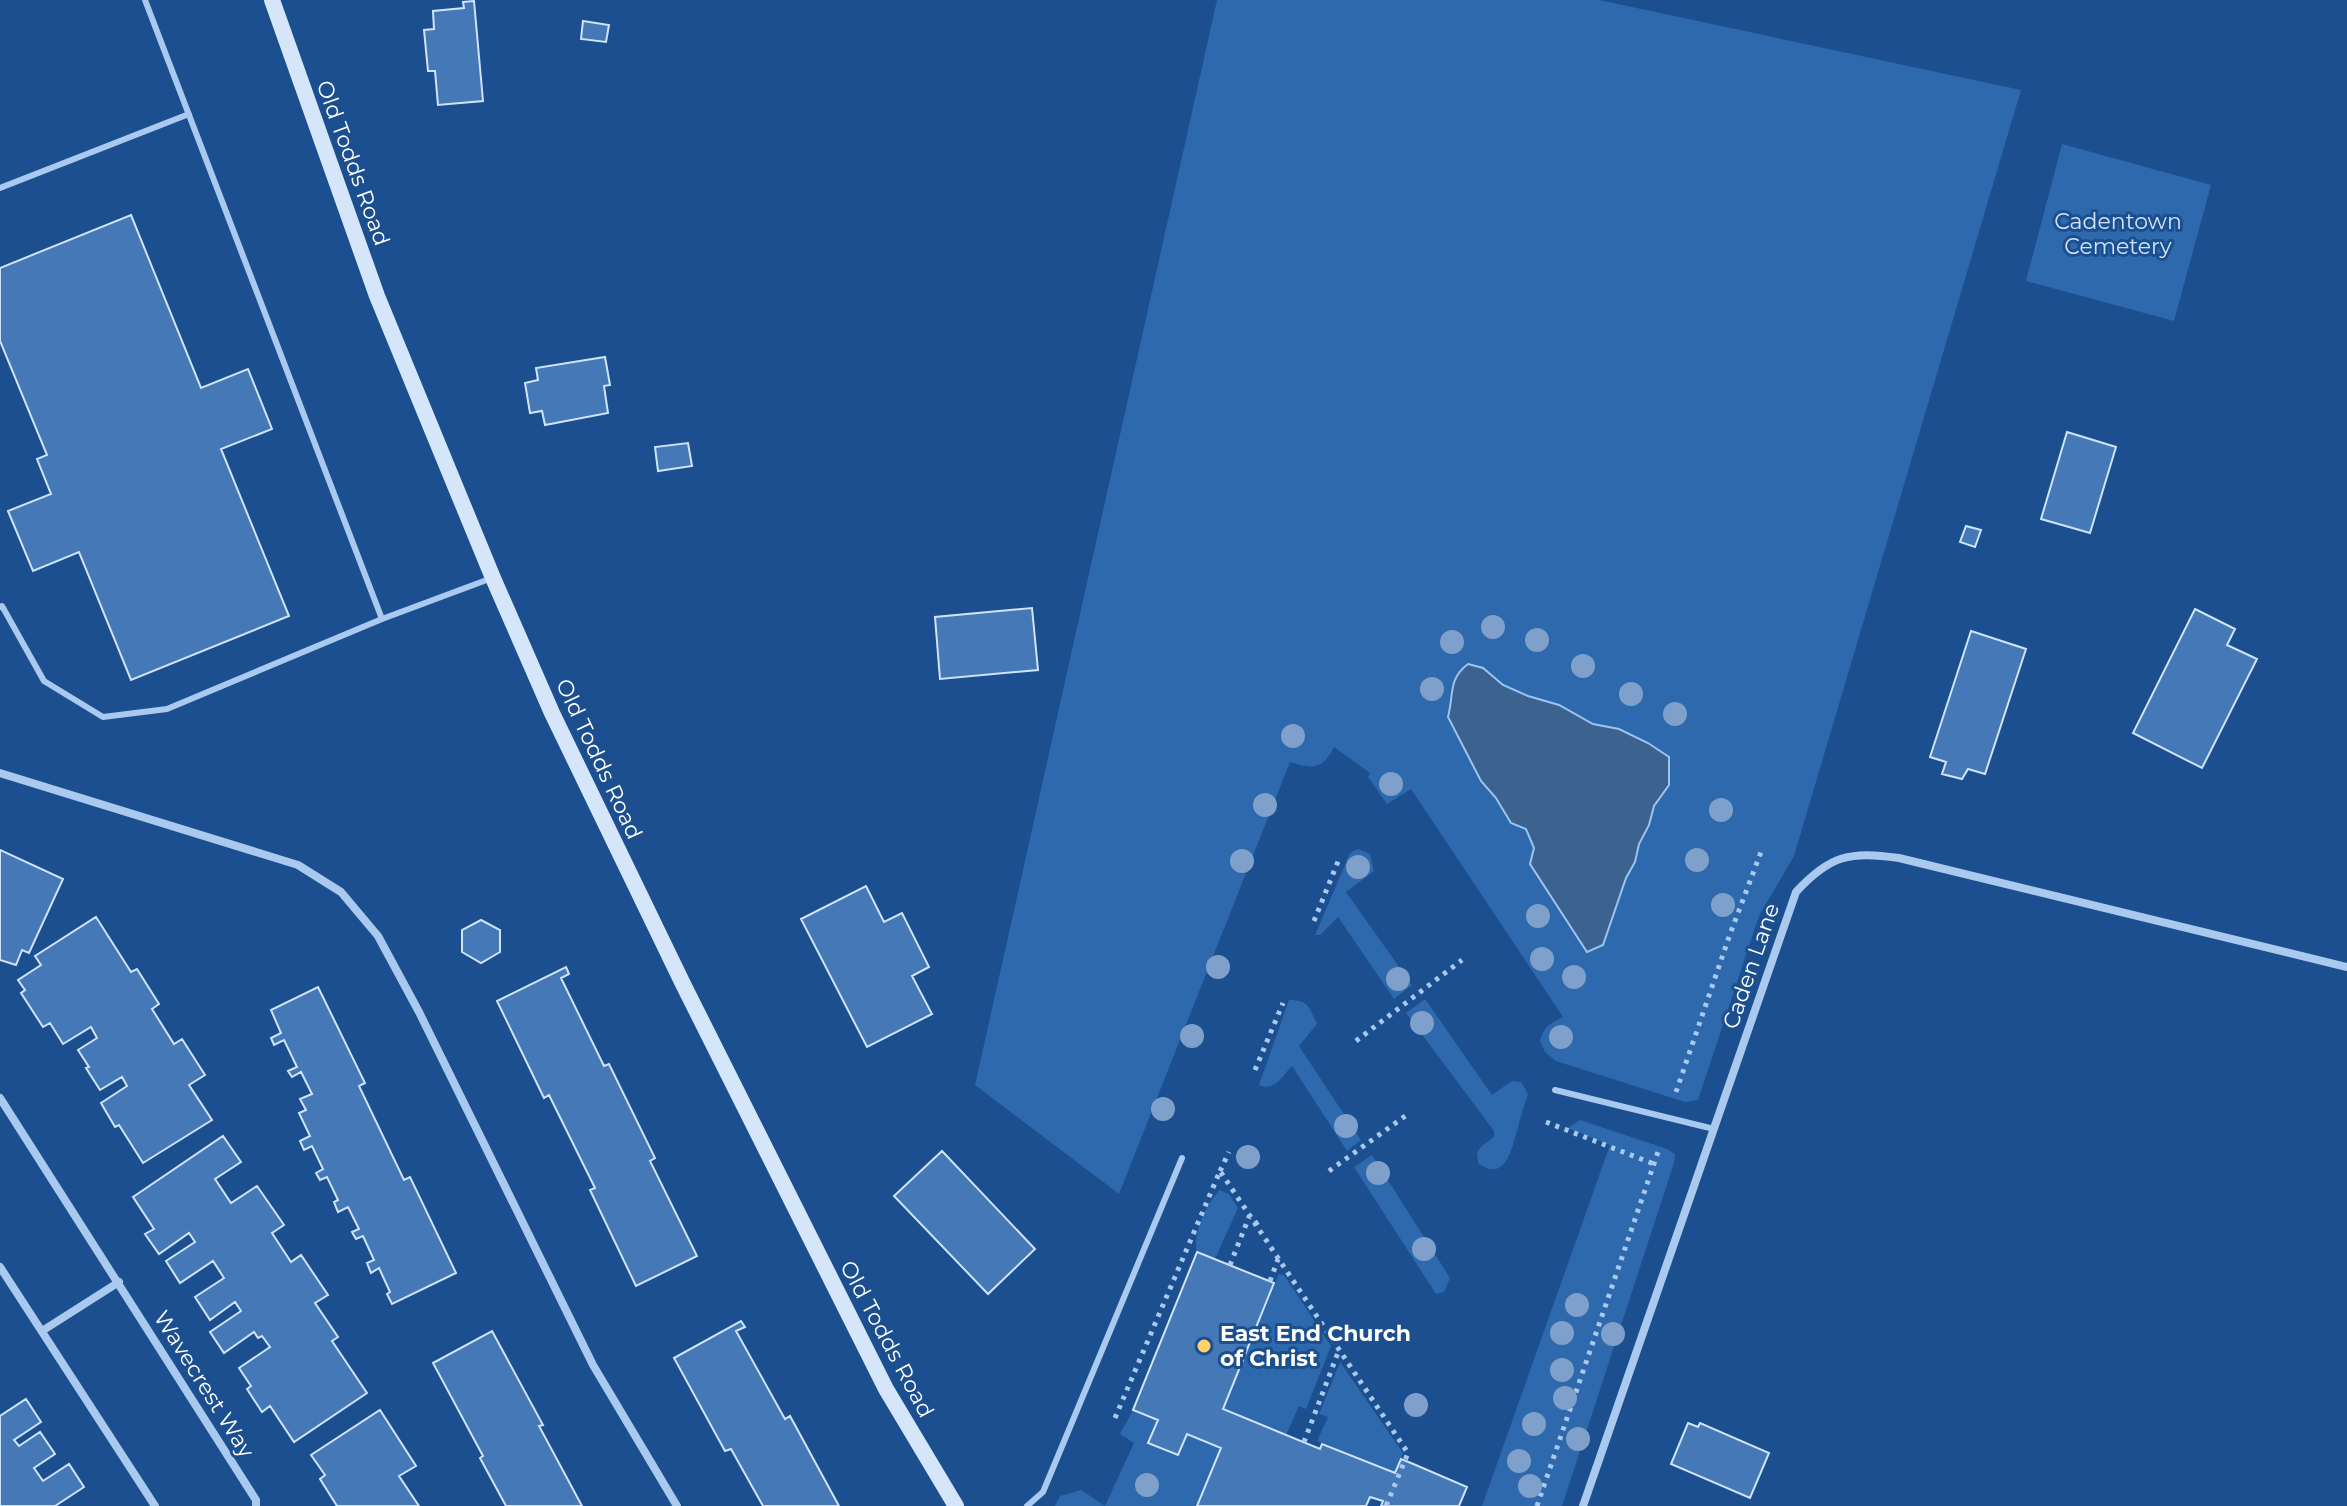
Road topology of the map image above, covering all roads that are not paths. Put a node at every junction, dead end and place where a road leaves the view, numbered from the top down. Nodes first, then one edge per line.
1 (145, 0) edge
2 (272, 0) edge
3 (189, 114) junction
4 (0, 188) edge
5 (493, 578) junction
6 (1, 604) edge
7 (382, 619) junction
8 (0, 773) edge
9 (2347, 967) edge
10 (1555, 1090) dead end
11 (0, 1098) edge
12 (1714, 1129) junction
13 (1182, 1158) dead end
14 (0, 1267) edge
15 (119, 1282) junction
16 (42, 1331) junction
17 (155, 1506) edge
18 (256, 1506) edge
19 (677, 1506) edge
20 (956, 1506) edge
21 (1027, 1506) edge
22 (1583, 1506) edge

1 - 3 lane
2 - 5 main road, Old Todds Road
3 - 4 lane
3 - 7 lane
5 - 7 lane
5 - 20 main road, Old Todds Road
6 - 7 lane
8 - 19 street
9 - 12 street, Caden Lane
10 - 12 lane
11 - 15 street, Wavecrest Way
12 - 22 street, Caden Lane
13 - 21 lane
14 - 16 street
15 - 16 street
15 - 18 street, Wavecrest Way
16 - 17 street

